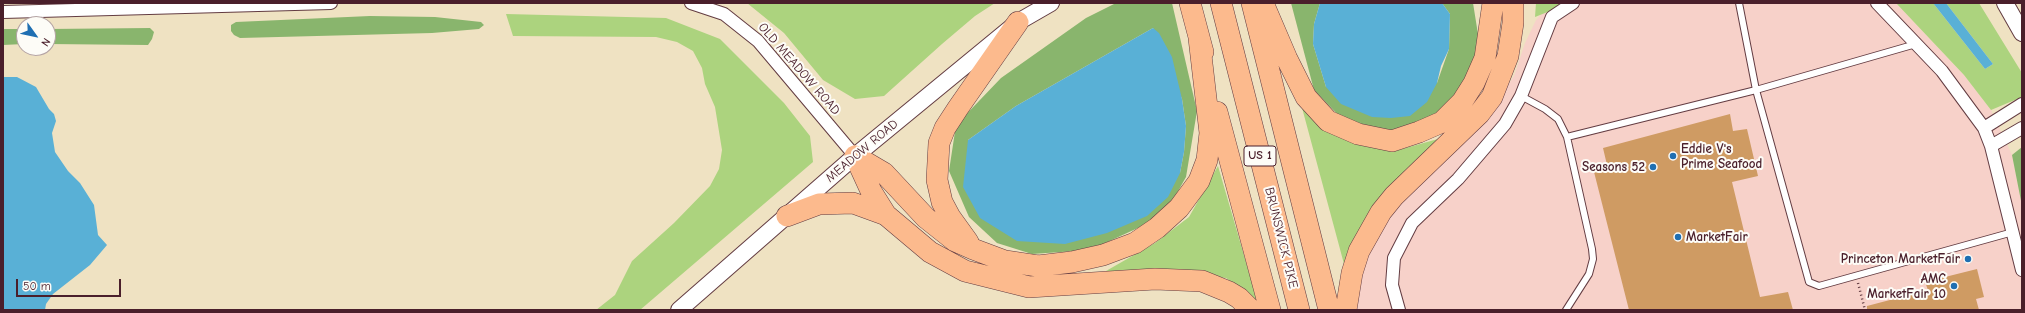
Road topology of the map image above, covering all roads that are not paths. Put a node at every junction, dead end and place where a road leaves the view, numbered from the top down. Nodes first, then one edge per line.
1 (331, 3) edge
2 (691, 3) edge
3 (1052, 3) edge
4 (1190, 3) edge
5 (1221, 3) edge
6 (1252, 3) edge
7 (1263, 3) edge
8 (1479, 3) edge
9 (1493, 3) edge
10 (1513, 3) edge
11 (1573, 3) edge
12 (1739, 3) edge
13 (1877, 3) edge
14 (2005, 3) edge
15 (9, 9) edge
16 (1018, 22) junction
17 (2022, 33) edge
18 (1199, 38) junction
19 (1918, 44) junction
20 (1485, 58) junction
21 (1756, 90) junction
22 (1521, 96) junction
23 (2022, 104) edge
24 (1984, 128) junction
25 (2022, 128) edge
26 (1567, 137) junction
27 (1991, 146) junction
28 (855, 156) junction
29 (886, 215) junction
30 (787, 216) junction
31 (2013, 232) junction
32 (973, 249) junction
33 (2022, 270) edge
34 (679, 310) edge
35 (1251, 310) edge
36 (1270, 310) edge
37 (1299, 310) edge
38 (1329, 310) edge
39 (1346, 310) edge
40 (1399, 310) edge
41 (1566, 310) edge

1 - 15 street
2 - 28 street, OLD MEADOW ROAD
3 - 16 street, MEADOW ROAD
4 - 18 highway
5 - 37 highway, BRUNSWICK PIKE / US 1
6 - 38 highway, US 1
7 - 20 highway
8 - 20 highway
9 - 20 highway
10 - 39 highway
11 - 22 street
12 - 21 lane
13 - 19 street
14 - 17 street
16 - 28 street, MEADOW ROAD
16 - 32 highway
18 - 32 highway
18 - 36 highway
19 - 21 lane
19 - 24 street
21 - 26 lane
21 - 31 lane
22 - 26 lane
22 - 40 street
23 - 24 street
24 - 27 street
25 - 27 street
26 - 41 lane
27 - 31 street
28 - 29 highway
28 - 30 street, MEADOW ROAD
28 - 32 highway
29 - 30 highway
29 - 35 highway
30 - 34 street, MEADOW ROAD
31 - 33 street

